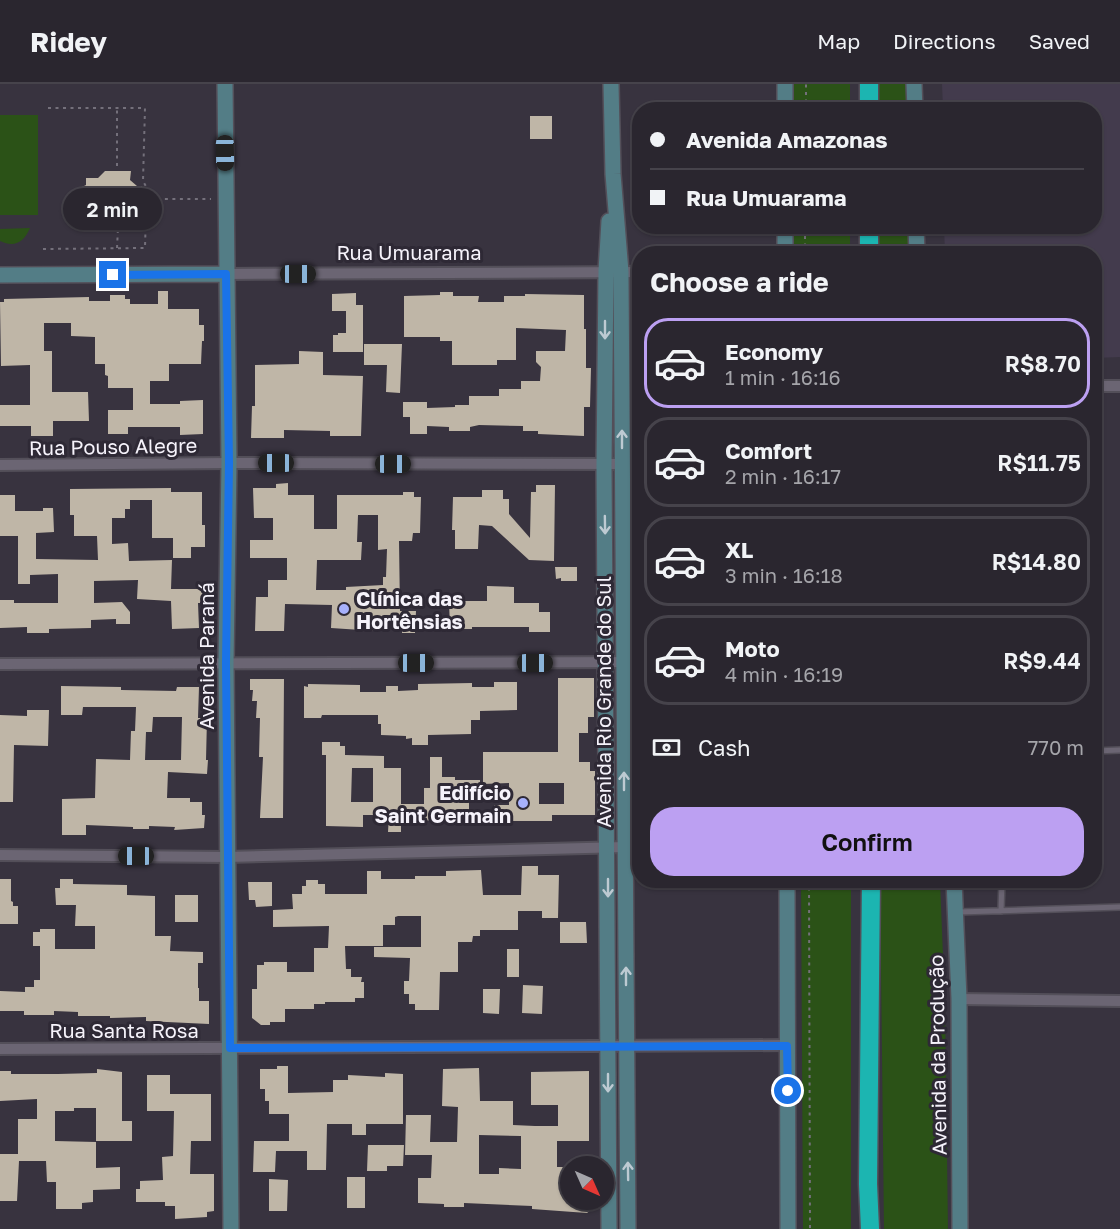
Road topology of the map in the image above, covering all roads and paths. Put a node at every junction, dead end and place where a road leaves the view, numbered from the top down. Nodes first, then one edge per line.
1 (225, 84) edge
2 (611, 84) edge
3 (785, 84) edge
4 (806, 84) edge
5 (869, 84) edge
6 (914, 84) edge
7 (785, 102) edge
8 (806, 102) edge
9 (869, 102) edge
10 (915, 102) edge
11 (48, 108) dead end
12 (117, 108) junction
13 (117, 166) dead end
14 (153, 199) junction
15 (226, 199) junction
16 (118, 228) dead end
17 (117, 248) junction
18 (43, 249) dead end
19 (613, 272) junction
20 (632, 272) edge
21 (226, 274) junction
22 (0, 275) edge
23 (1102, 386) edge
24 (1120, 386) edge
25 (229, 463) junction
26 (622, 464) junction
27 (0, 465) edge
28 (604, 465) junction
29 (631, 662) edge
30 (226, 663) junction
31 (606, 663) junction
32 (0, 664) edge
33 (1120, 750) edge
34 (1102, 751) edge
35 (625, 847) junction
36 (608, 848) junction
37 (0, 855) edge
38 (227, 857) junction
39 (787, 888) edge
40 (809, 888) edge
41 (871, 888) edge
42 (954, 888) edge
43 (1002, 888) edge
44 (1120, 907) edge
45 (1001, 911) junction
46 (956, 912) junction
47 (959, 999) junction
48 (1120, 1001) edge
49 (608, 1046) junction
50 (626, 1046) junction
51 (787, 1046) junction
52 (230, 1048) junction
53 (0, 1049) edge
54 (231, 1229) edge
55 (609, 1229) edge
56 (628, 1229) edge
57 (788, 1229) edge
58 (810, 1229) edge
59 (870, 1229) edge
60 (960, 1229) edge

1 - 15 street, Avenida Paraná
2 - 19 street, Avenida Rio Grande do Sul
3 - 7 street
4 - 8 path
5 - 9 highway
6 - 10 street
11 - 12 path
12 - 13 path
12 - 14 path
14 - 15 path
14 - 17 path
15 - 21 street, Avenida Paraná
16 - 17 path
17 - 18 path
19 - 20 street, Rua Umuarama
19 - 21 street, Rua Umuarama
26 -> 19 street, Avenida Rio Grande do Sul
19 -> 28 street, Avenida Rio Grande do Sul
21 - 22 street, Rua Umuarama
21 - 25 street, Avenida Paraná
23 - 24 street
25 - 27 street, Rua Pouso Alegre
25 - 28 street, Rua Pouso Alegre
25 - 30 street, Avenida Paraná
26 - 28 street, Rua Pouso Alegre
26 - 29 street, Avenida Rio Grande do Sul
28 -> 31 street, Avenida Rio Grande do Sul
29 - 31 street
35 -> 29 street, Avenida Rio Grande do Sul
30 - 31 street
30 - 32 street
30 - 38 street, Avenida Paraná
31 - 36 street, Avenida Rio Grande do Sul
33 - 34 lane
35 - 36 street
50 -> 35 street, Avenida Rio Grande do Sul
36 - 38 street
36 -> 49 street, Avenida Rio Grande do Sul
37 - 38 street
38 - 52 street, Avenida Paraná
39 - 51 street
40 - 58 path
41 - 59 highway
42 - 46 street, Avenida da Produção
43 - 45 lane
44 - 45 lane
45 - 46 lane
46 - 47 street, Avenida da Produção
47 - 48 street
47 - 60 street, Avenida da Produção
49 - 50 street, Rua Santa Rosa
49 - 52 street, Rua Santa Rosa
49 -> 55 street, Avenida Rio Grande do Sul
50 - 51 street, Rua Santa Rosa
56 -> 50 street, Avenida Rio Grande do Sul
51 - 57 street
52 - 53 street, Rua Santa Rosa
52 - 54 street, Avenida Paraná

